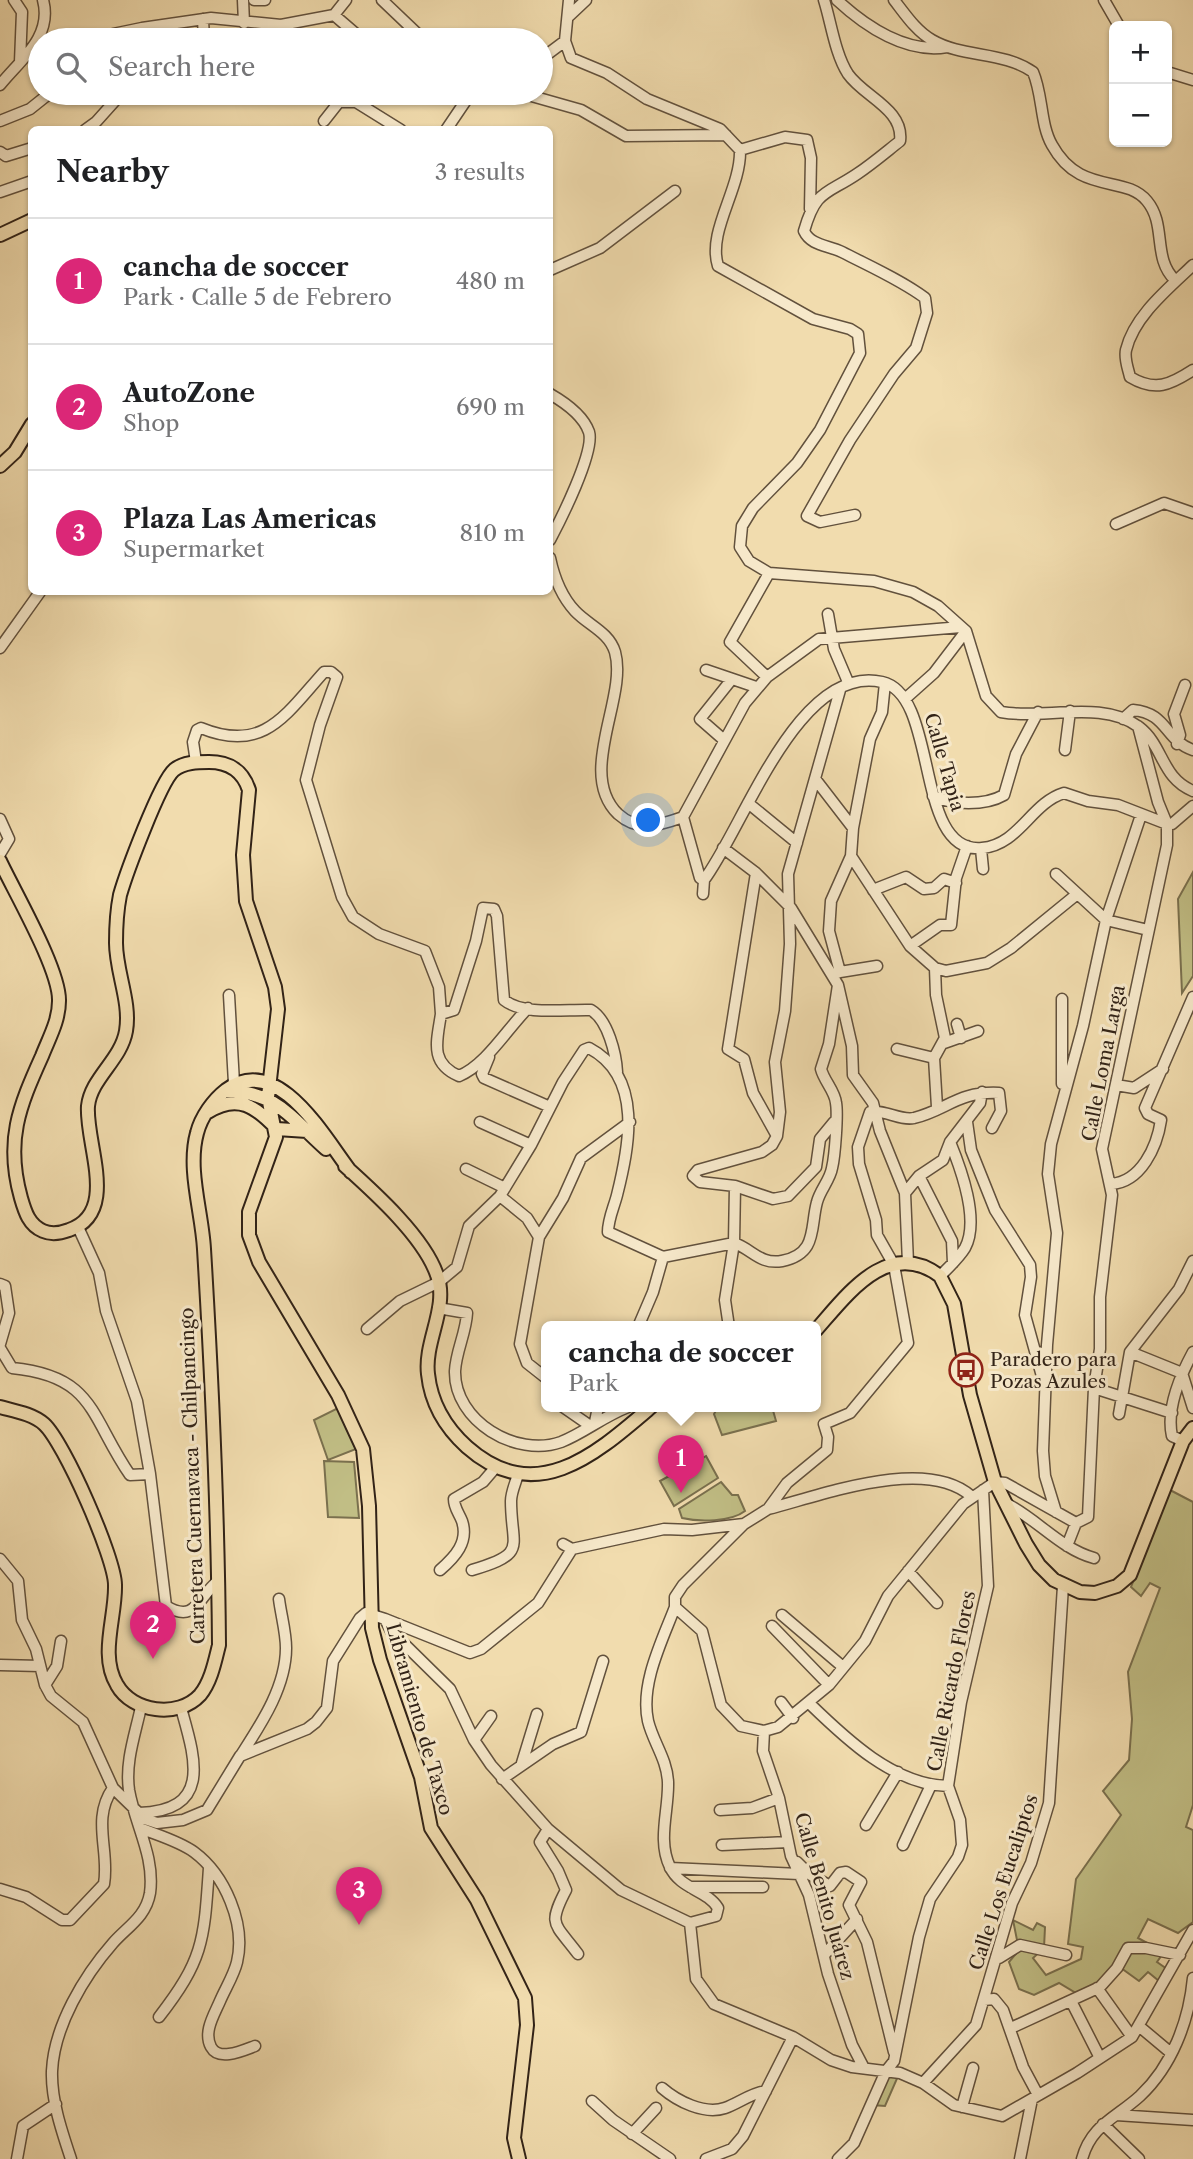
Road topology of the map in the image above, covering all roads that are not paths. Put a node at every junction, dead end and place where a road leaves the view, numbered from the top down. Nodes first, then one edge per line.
1 (14, 0) edge
2 (43, 0) edge
3 (243, 0) edge
4 (254, 0) edge
5 (382, 0) edge
6 (569, 0) edge
7 (586, 0) edge
8 (824, 0) edge
9 (837, 0) edge
10 (894, 0) edge
11 (1104, 0) edge
12 (265, 1) edge
13 (341, 1) edge
14 (334, 15) junction
15 (569, 16) junction
16 (203, 19) junction
17 (1116, 21) edge
18 (244, 23) junction
19 (43, 28) edge
20 (149, 28) edge
21 (203, 28) edge
22 (349, 28) edge
23 (411, 28) edge
24 (565, 41) junction
25 (947, 47) junction
26 (553, 50) edge
27 (28, 55) edge
28 (20, 63) junction
29 (1172, 74) edge
30 (1193, 80) edge
31 (0, 85) edge
32 (553, 102) edge
33 (35, 105) edge
34 (111, 105) edge
35 (337, 105) edge
36 (367, 105) edge
37 (463, 105) edge
38 (0, 121) edge
39 (324, 121) dead end
40 (90, 126) edge
41 (396, 126) edge
42 (449, 126) edge
43 (726, 135) junction
44 (28, 149) edge
45 (740, 150) junction
46 (0, 152) edge
47 (28, 182) edge
48 (675, 191) dead end
49 (0, 192) edge
50 (810, 209) junction
51 (28, 222) edge
52 (0, 235) edge
53 (553, 265) edge
54 (1193, 265) edge
55 (1175, 280) junction
56 (1193, 370) edge
57 (553, 396) edge
58 (28, 431) edge
59 (0, 466) edge
60 (1193, 513) edge
61 (855, 515) dead end
62 (1116, 524) dead end
63 (553, 534) edge
64 (553, 571) edge
65 (769, 573) junction
66 (38, 595) edge
67 (828, 614) dead end
68 (964, 629) junction
69 (831, 637) junction
70 (0, 648) edge
71 (706, 670) dead end
72 (767, 677) junction
73 (732, 679) junction
74 (885, 683) junction
75 (1185, 685) dead end
76 (844, 686) junction
77 (756, 687) junction
78 (906, 698) junction
79 (1070, 711) junction
80 (1038, 712) junction
81 (1123, 719) junction
82 (1138, 726) junction
83 (724, 740) junction
84 (1177, 744) junction
85 (1065, 750) dead end
86 (1193, 750) edge
87 (196, 762) junction
88 (816, 780) junction
89 (1193, 791) edge
90 (933, 796) junction
91 (748, 803) junction
92 (1193, 806) edge
93 (1141, 815) junction
94 (683, 817) junction
95 (0, 819) edge
96 (1167, 824) junction
97 (853, 828) junction
98 (797, 844) junction
99 (967, 846) junction
100 (723, 848) junction
101 (981, 849) junction
102 (0, 855) edge
103 (851, 856) junction
104 (0, 861) edge
105 (983, 869) dead end
106 (756, 873) junction
107 (1056, 874) dead end
108 (704, 880) junction
109 (956, 883) junction
110 (873, 890) junction
111 (702, 894) dead end
112 (1076, 895) junction
113 (791, 908) junction
114 (1106, 920) junction
115 (1148, 930) junction
116 (910, 946) junction
117 (877, 966) dead end
118 (935, 968) junction
119 (837, 977) junction
120 (229, 995) dead end
121 (1193, 997) edge
122 (1062, 999) dead end
123 (528, 1008) junction
124 (442, 1014) junction
125 (957, 1024) dead end
126 (978, 1031) dead end
127 (961, 1038) junction
128 (944, 1043) junction
129 (897, 1049) dead end
130 (492, 1050) junction
131 (934, 1058) junction
132 (1163, 1069) junction
133 (618, 1076) junction
134 (271, 1082) junction
135 (1116, 1085) junction
136 (230, 1087) junction
137 (982, 1092) junction
138 (268, 1097) junction
139 (1061, 1102) junction
140 (550, 1107) junction
141 (937, 1107) junction
142 (874, 1111) junction
143 (205, 1114) junction
144 (480, 1122) dead end
145 (630, 1122) junction
146 (834, 1122) junction
147 (967, 1122) junction
148 (992, 1128) dead end
149 (277, 1129) junction
150 (307, 1132) junction
151 (777, 1136) junction
152 (950, 1142) junction
153 (531, 1145) junction
154 (466, 1169) dead end
155 (351, 1172) junction
156 (919, 1176) junction
157 (1111, 1184) junction
158 (735, 1186) junction
159 (502, 1192) junction
160 (905, 1193) junction
161 (78, 1227) junction
162 (539, 1237) junction
163 (734, 1243) junction
164 (663, 1257) junction
165 (1193, 1261) edge
166 (908, 1263) junction
167 (953, 1263) junction
168 (894, 1265) junction
169 (940, 1276) junction
170 (439, 1282) junction
171 (0, 1284) edge
172 (438, 1308) junction
173 (641, 1321) edge
174 (728, 1321) edge
175 (821, 1325) edge
176 (367, 1329) dead end
177 (0, 1346) edge
178 (1130, 1352) junction
179 (1193, 1352) edge
180 (1182, 1373) junction
181 (541, 1374) edge
182 (1094, 1388) junction
183 (1046, 1392) junction
184 (1122, 1397) junction
185 (0, 1407) edge
186 (1193, 1408) edge
187 (572, 1412) edge
188 (596, 1412) edge
189 (617, 1412) edge
190 (645, 1412) edge
191 (1172, 1413) junction
192 (1119, 1414) dead end
193 (592, 1424) junction
194 (1193, 1428) edge
195 (1178, 1439) junction
196 (495, 1468) junction
197 (150, 1474) junction
198 (518, 1474) junction
199 (995, 1482) junction
200 (983, 1490) junction
201 (971, 1496) junction
202 (1007, 1504) junction
203 (768, 1509) junction
204 (1056, 1512) junction
205 (1076, 1523) junction
206 (744, 1524) junction
207 (1067, 1546) junction
208 (1094, 1558) dead end
209 (0, 1559) edge
210 (440, 1570) dead end
211 (472, 1570) dead end
212 (908, 1571) junction
213 (218, 1581) junction
214 (1063, 1586) junction
215 (279, 1599) dead end
216 (936, 1603) dead end
217 (675, 1607) junction
218 (372, 1614) junction
219 (782, 1615) dead end
220 (385, 1619) junction
221 (772, 1626) dead end
222 (61, 1641) dead end
223 (603, 1661) dead end
224 (0, 1665) edge
225 (40, 1666) junction
226 (843, 1667) junction
227 (45, 1685) junction
228 (829, 1685) junction
229 (781, 1702) dead end
230 (810, 1704) junction
231 (141, 1707) junction
232 (181, 1708) junction
233 (537, 1714) dead end
234 (491, 1716) dead end
235 (793, 1718) junction
236 (764, 1731) junction
237 (474, 1740) junction
238 (240, 1756) junction
239 (522, 1763) junction
240 (898, 1772) junction
241 (502, 1779) junction
242 (931, 1786) junction
243 (948, 1786) junction
244 (113, 1788) junction
245 (779, 1798) junction
246 (136, 1809) junction
247 (720, 1810) dead end
248 (866, 1825) dead end
249 (140, 1828) junction
250 (548, 1829) junction
251 (788, 1842) junction
252 (904, 1845) dead end
253 (722, 1846) dead end
254 (791, 1856) junction
255 (209, 1868) junction
256 (670, 1868) junction
257 (799, 1874) junction
258 (686, 1887) junction
259 (763, 1887) dead end
260 (0, 1889) edge
261 (857, 1919) junction
262 (690, 1923) junction
263 (1193, 1930) edge
264 (578, 1954) dead end
265 (824, 1955) junction
266 (1066, 1955) dead end
267 (1180, 1955) junction
268 (999, 1958) junction
269 (1193, 1978) edge
270 (1097, 1989) junction
271 (984, 2000) junction
272 (1071, 2001) junction
273 (159, 2017) dead end
274 (1140, 2027) junction
275 (1011, 2028) junction
276 (793, 2036) junction
277 (1132, 2037) junction
278 (255, 2046) dead end
279 (1171, 2053) junction
280 (895, 2056) junction
281 (1100, 2058) junction
282 (864, 2068) junction
283 (973, 2068) dead end
284 (886, 2071) junction
285 (923, 2083) junction
286 (662, 2088) dead end
287 (766, 2091) junction
288 (1035, 2097) junction
289 (592, 2102) dead end
290 (56, 2104) junction
291 (962, 2107) junction
292 (656, 2108) dead end
293 (1116, 2115) junction
294 (1193, 2120) edge
295 (1103, 2124) junction
296 (632, 2134) junction
297 (854, 2143) junction
298 (17, 2159) edge
299 (71, 2159) edge
300 (519, 2159) edge
301 (670, 2159) edge
302 (706, 2159) edge
303 (838, 2159) edge
304 (852, 2159) edge
305 (1020, 2159) edge
306 (1082, 2159) edge
307 (1139, 2159) edge

1 - 28 street
2 - 19 street
3 - 18 street
4 - 12 street
5 - 23 street
6 - 15 street
7 - 15 street
8 - 50 street
9 - 25 street
10 - 25 street
11 - 17 street
13 - 14 street
14 - 18 street
14 - 22 street
15 - 24 street
16 - 18 street
16 - 20 street
16 - 21 street
24 - 26 street
24 - 43 street
25 - 55 street
27 - 28 street
28 - 31 street
29 - 30 street
32 - 43 street
33 - 38 street
34 - 40 street
35 - 39 street
36 - 41 street
37 - 42 street
43 - 45 street
44 - 46 street
45 - 50 street
45 - 65 street
47 - 49 street
48 - 53 street
50 - 61 street
51 - 52 main road
54 - 55 street
55 - 56 street
57 - 63 street
58 - 59 main road
60 - 62 street
64 - 94 street
65 - 68 street
65 - 72 street
66 - 70 street
67 - 69 street
68 - 69 street
68 - 78 street
68 - 80 street
69 - 72 street
69 - 76 street
71 - 73 street
72 - 77 street
73 - 77 street
73 - 83 street
74 - 76 street
74 - 78 street, Calle Tapia
74 - 97 street
75 - 84 street
76 - 88 street
76 - 91 street
77 - 83 street
78 - 90 street, Calle Tapia
79 - 80 street
79 - 81 street
79 - 85 street
80 - 90 street
81 - 82 street
81 - 84 street
82 - 89 street
82 - 96 street, Calle Loma Larga
83 - 94 street
84 - 86 street
87 - 124 street
87 - 134 main road
87 - 161 main road
88 - 97 street
88 - 98 street
90 - 99 street, Calle Tapia
91 - 98 street
91 - 100 street
92 - 96 street
93 - 96 street
93 - 101 street
93 - 114 street
94 - 108 street
95 - 102 street
96 - 115 street, Calle Loma Larga
97 - 103 street
98 - 113 street
99 - 101 street
99 - 109 street
100 - 106 street
100 - 108 street
101 - 105 street
103 - 110 street
103 - 119 street
104 - 161 main road
106 - 113 street
106 - 151 street
107 - 112 street
108 - 111 street
109 - 110 street
109 - 116 street
110 - 116 street
112 - 114 street
112 - 118 street
113 - 119 street
113 - 151 street
114 - 115 street
114 - 139 street
115 - 135 street, Calle Loma Larga
116 - 118 street
117 - 119 street
118 - 128 street
119 - 142 street
119 - 146 street
120 - 136 street
121 - 132 street
122 - 139 street
123 - 124 street
123 - 130 street
123 - 133 street
124 - 130 street
125 - 127 street
126 - 127 street
127 - 128 street
128 - 131 street
129 - 131 street
130 - 140 street
131 - 141 street
132 - 135 street
132 - 157 street
133 - 140 street
133 - 145 street
134 - 136 main road
134 - 138 main road
134 - 155 main road
135 - 157 street, Calle Loma Larga
136 - 138 main road
136 - 143 main road, Carretera Cuernavaca - Chilpancingo
137 - 141 street
137 - 147 street
137 - 148 street
138 - 149 main road
138 - 150 main road
139 - 183 street
140 - 153 street
141 - 142 street
142 - 160 street
142 - 168 street
143 - 149 main road
143 - 213 main road, Carretera Cuernavaca - Chilpancingo
144 - 153 street
145 - 162 street
145 - 164 street
146 - 158 street
146 - 163 street
147 - 152 street
147 - 183 street
149 - 150 main road
149 - 218 main road, Libramiento de Taxco
150 - 155 main road
151 - 158 street
152 - 156 street
152 - 167 street
153 - 159 street
154 - 159 street
155 - 170 main road
156 - 160 street
156 - 167 street
157 - 182 street, Calle Loma Larga
158 - 163 street
159 - 162 street
159 - 170 street
160 - 166 street
161 - 197 street
162 - 181 street
163 - 164 street
163 - 174 street
164 - 173 street
165 - 178 street
166 - 168 main road
166 - 169 main road
167 - 169 street
168 - 175 main road
168 - 203 street
169 - 199 main road
170 - 172 main road
170 - 176 street
171 - 177 street
172 - 193 street
172 - 196 main road
177 - 197 street
178 - 180 street
178 - 184 street
179 - 180 street
180 - 186 street
180 - 191 street
182 - 184 street
182 - 205 street, Calle Loma Larga
183 - 204 street
184 - 191 street
184 - 192 street
185 - 231 main road
187 - 193 street
188 - 193 street
189 - 193 street
190 - 198 main road
191 - 195 street
194 - 195 main road
195 - 214 main road
196 - 198 main road
196 - 210 street
197 - 213 street
198 - 211 street
199 - 200 street
199 - 202 main road
199 - 204 street
200 - 201 street
200 - 243 street, Calle Ricardo Flores
201 - 203 street
201 - 212 street
202 - 207 street
202 - 214 main road
203 - 206 street
204 - 205 street
205 - 207 street
206 - 217 street
206 - 220 street
207 - 208 street
209 - 225 street
212 - 216 street
212 - 226 street
213 - 232 main road, Carretera Cuernavaca - Chilpancingo
214 - 268 street, Calle Los Eucaliptos
215 - 238 street
217 - 236 street
217 - 256 street
218 - 220 street
218 - 238 street
218 - 300 main road, Libramiento de Taxco
219 - 226 street
220 - 237 street
221 - 228 street
222 - 227 street
223 - 239 street
224 - 225 street
225 - 227 street
226 - 228 street
227 - 244 street
228 - 230 street
229 - 235 street
230 - 235 street
230 - 240 street
231 - 232 main road
231 - 246 street
232 - 246 street
233 - 239 street
234 - 237 street
235 - 236 street
236 - 245 street, Calle Benito Juárez
237 - 241 street
238 - 246 street
239 - 241 street
240 - 242 street
240 - 248 street
241 - 250 street
242 - 243 street
242 - 252 street
243 - 280 street, Calle Ricardo Flores
244 - 246 street
244 - 260 street
245 - 247 street
245 - 251 street, Calle Benito Juárez
246 - 249 street
249 - 255 street
249 - 290 street
250 - 262 street
250 - 264 street
251 - 253 street
251 - 254 street, Calle Benito Juárez
254 - 257 street, Calle Benito Juárez
254 - 261 street
255 - 273 street
255 - 278 street
256 - 257 street
256 - 258 street
257 - 265 street, Calle Benito Juárez
258 - 259 street
258 - 262 street
261 - 265 street
261 - 280 street
262 - 276 street
263 - 267 street
265 - 282 street, Calle Benito Juárez
266 - 268 street
267 - 270 street
267 - 274 street
268 - 271 street, Calle Los Eucaliptos
269 - 279 street
270 - 272 street
270 - 277 street
271 - 275 street
271 - 285 street, Calle Los Eucaliptos
272 - 275 street
272 - 281 street
274 - 277 street
274 - 279 street
275 - 288 street
276 - 282 street
276 - 287 street
277 - 281 street
279 - 293 street
280 - 284 street, Calle Ricardo Flores
281 - 288 street
282 - 284 street
283 - 291 street
284 - 285 street
284 - 297 street, Calle Ricardo Flores
285 - 291 street
286 - 287 street
287 - 302 street
288 - 291 street
288 - 305 street
289 - 296 street
290 - 298 street
290 - 299 street
292 - 296 street
293 - 294 street
293 - 295 street
295 - 306 street
295 - 307 street
296 - 301 street
297 - 303 street
297 - 304 street

